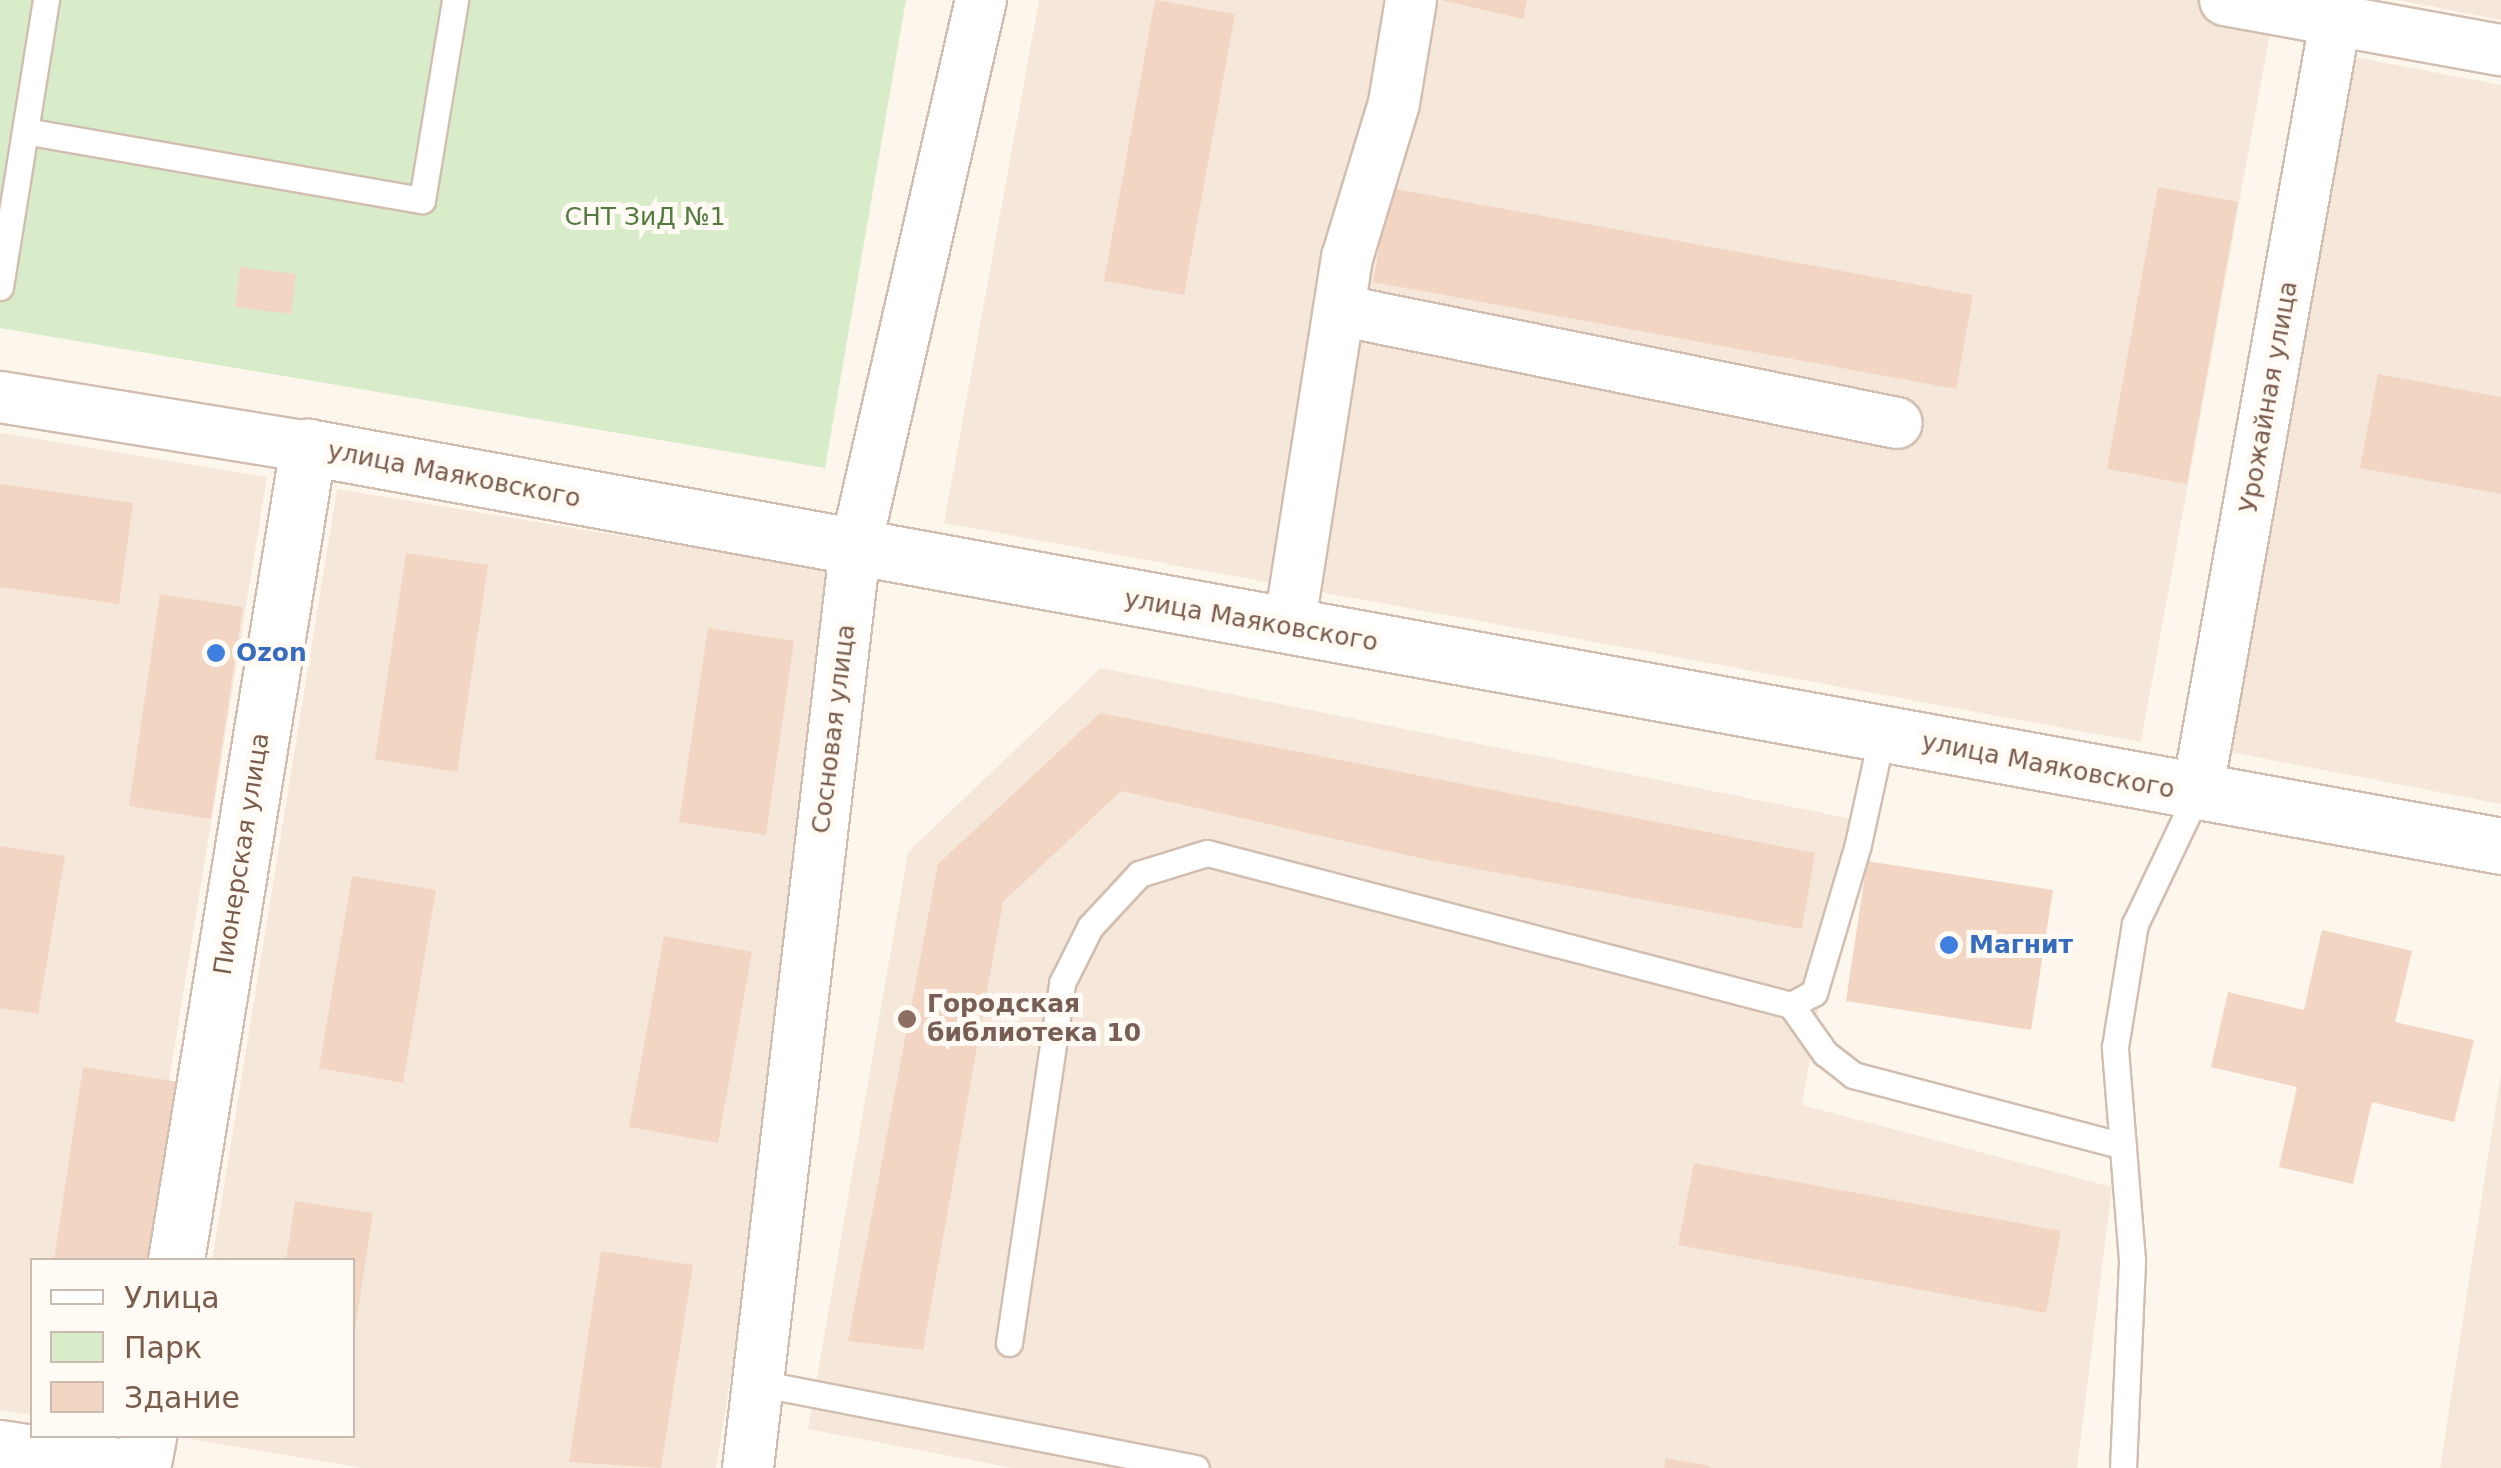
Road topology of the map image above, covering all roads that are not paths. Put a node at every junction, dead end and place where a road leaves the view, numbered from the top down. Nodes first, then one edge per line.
1 (46, 0) edge
2 (456, 0) edge
3 (981, 0) edge
4 (1411, 0) edge
5 (2225, 0) edge
6 (2338, 9) edge
7 (2501, 50) edge
8 (25, 130) junction
9 (0, 288) edge
10 (1338, 310) junction
11 (0, 398) edge
12 (1897, 422) dead end
13 (308, 448) junction
14 (855, 550) junction
15 (1289, 628) junction
16 (1882, 734) junction
17 (2197, 794) junction
18 (2501, 846) edge
19 (1791, 1005) junction
20 (2123, 1146) junction
21 (176, 1258) edge
22 (1010, 1343) dead end
23 (758, 1383) junction
24 (148, 1438) edge
25 (0, 1446) edge
26 (143, 1468) edge
27 (748, 1468) edge
28 (1196, 1468) edge
29 (2123, 1468) edge

1 - 8 lane
2 - 8 lane
3 - 14 street, Сосновая улица
4 - 10 street
5 - 6 street
6 - 7 street
6 - 17 street, Урожайная улица
8 - 9 lane
10 - 12 street
10 - 15 street
11 - 13 street, улица Маяковского
13 - 14 street, улица Маяковского
13 - 21 street, Пионерская улица
14 - 15 street, улица Маяковского
14 - 23 street, Сосновая улица
15 - 16 street, улица Маяковского
16 - 17 street, улица Маяковского
16 - 19 lane
17 - 18 street, улица Маяковского
17 - 20 lane
19 - 20 lane
19 - 22 lane
20 - 29 lane
23 - 27 street, Сосновая улица
23 - 28 lane
24 - 26 street
25 - 26 street

